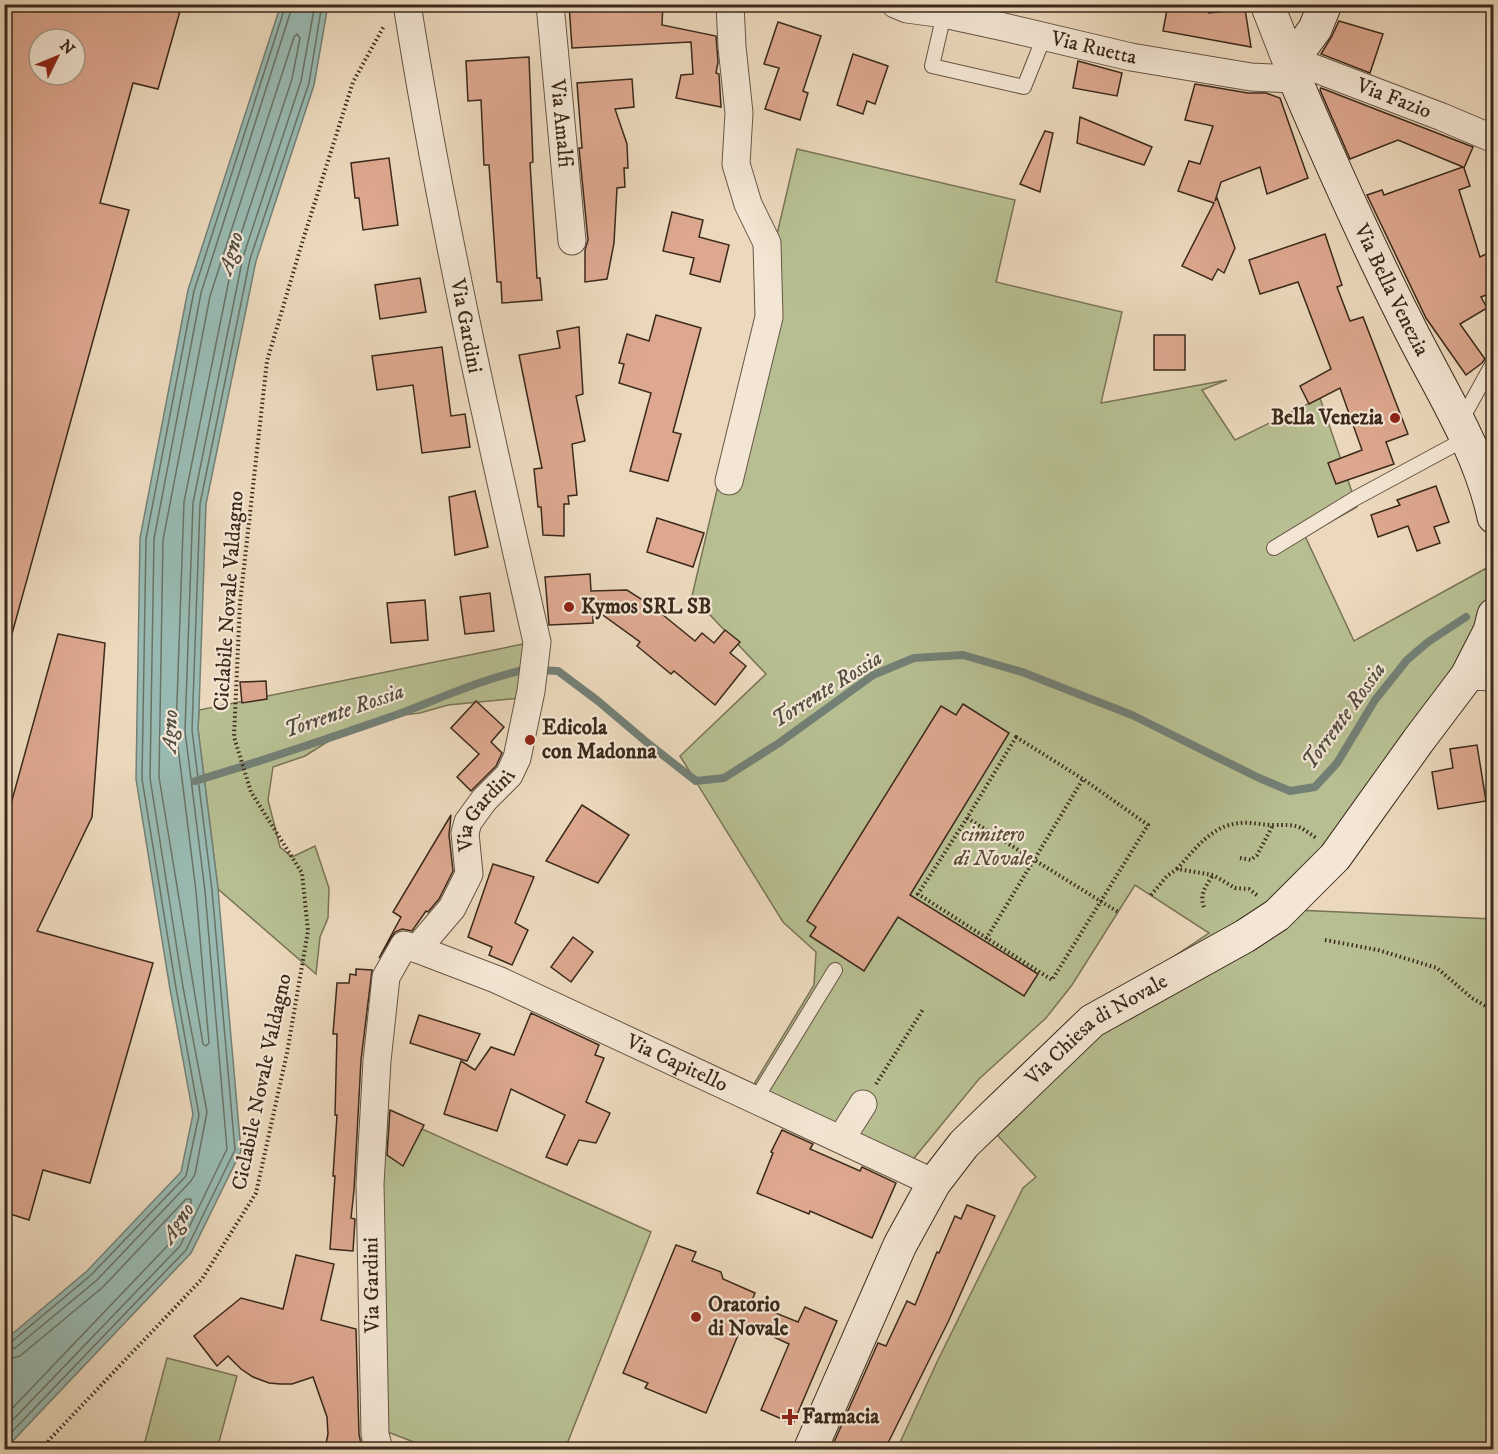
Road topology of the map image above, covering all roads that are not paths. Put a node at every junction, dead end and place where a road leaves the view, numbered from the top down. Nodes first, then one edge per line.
1 (407, 4) edge
2 (550, 4) edge
3 (730, 4) edge
4 (895, 4) edge
5 (1267, 4) edge
6 (1325, 4) edge
7 (944, 14) junction
8 (1044, 37) junction
9 (1293, 66) junction
10 (1494, 139) edge
11 (572, 241) dead end
12 (1494, 361) edge
13 (1474, 441) edge
14 (729, 481) dead end
15 (1494, 517) edge
16 (1274, 548) dead end
17 (1494, 615) edge
18 (1480, 676) edge
19 (417, 950) junction
20 (836, 970) dead end
21 (756, 1099) junction
22 (863, 1104) road end
23 (841, 1139) junction
24 (934, 1183) junction
25 (379, 1449) edge
26 (810, 1449) edge

1 - 19 street, Via Gardini
2 - 11 street, Via Amalfi
3 - 14 street
4 - 7 street, Via Ruetta
5 - 9 main road, Via Bella Venezia
6 - 9 main road
7 - 8 street, Via Ruetta
7 - 8 lane
8 - 9 street, Via Ruetta
9 - 10 street, Via Fazio
9 - 13 main road, Via Bella Venezia
12 - 13 lane
13 - 15 main road, Via Bella Venezia
13 - 16 lane
17 - 18 main road
18 - 24 main road, Via Chiesa di Novale
19 - 21 street, Via Capitello
19 - 25 street, Via Gardini
20 - 21 lane
21 - 23 street, Via Capitello
22 - 23 street
23 - 24 street, Via Capitello
24 - 26 main road, Via Chiesa di Novale

